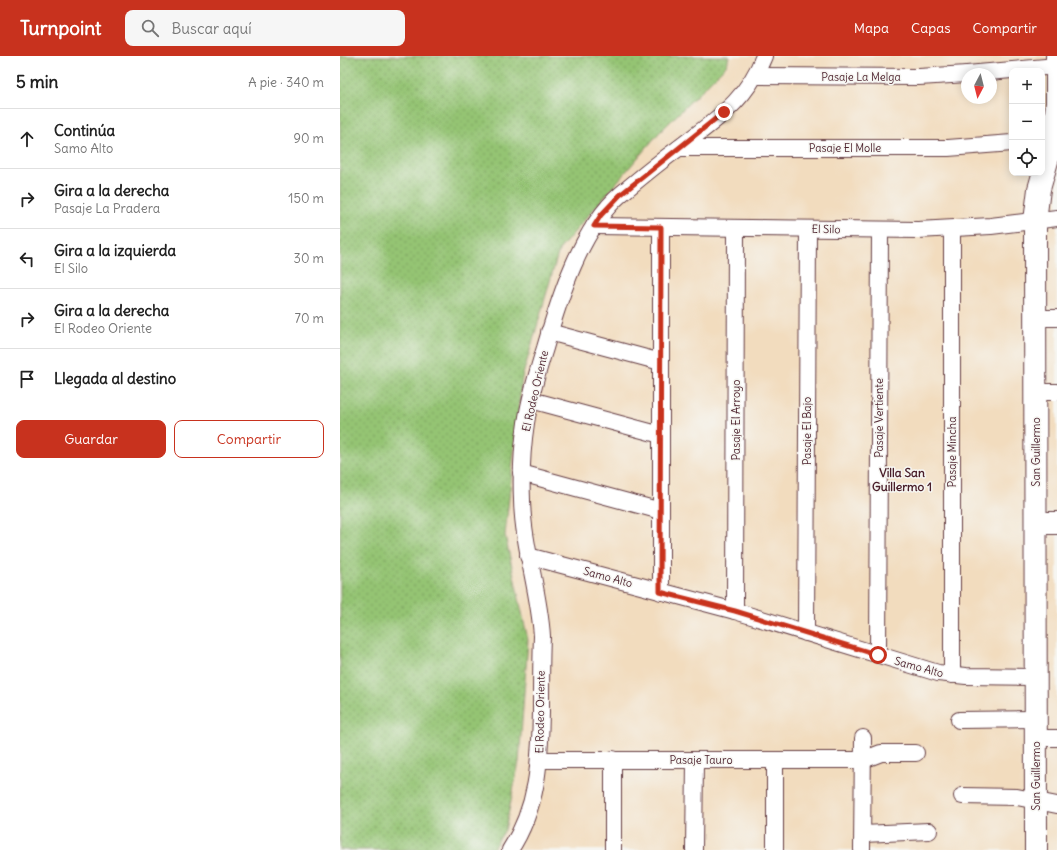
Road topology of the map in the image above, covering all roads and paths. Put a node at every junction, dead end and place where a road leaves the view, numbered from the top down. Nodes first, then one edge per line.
1 (764, 56) edge
2 (1057, 56) edge
3 (1057, 66) edge
4 (997, 71) edge
5 (961, 74) edge
6 (756, 76) junction
7 (1047, 139) edge
8 (1009, 143) edge
9 (679, 148) junction
10 (1057, 218) edge
11 (1035, 221) junction
12 (594, 226) junction
13 (661, 227) junction
14 (736, 228) junction
15 (808, 229) junction
16 (952, 229) junction
17 (880, 230) junction
18 (1036, 318) junction
19 (1057, 318) edge
20 (549, 332) junction
21 (661, 362) junction
22 (1046, 392) edge
23 (531, 400) junction
24 (661, 435) junction
25 (521, 473) junction
26 (661, 511) junction
27 (1047, 523) edge
28 (528, 556) junction
29 (660, 592) junction
30 (735, 611) junction
31 (806, 633) junction
32 (878, 655) junction
33 (952, 675) junction
34 (1036, 676) junction
35 (959, 720) dead end
36 (1043, 732) edge
37 (863, 738) dead end
38 (916, 753) dead end
39 (539, 760) junction
40 (613, 760) junction
41 (695, 760) junction
42 (775, 760) junction
43 (863, 760) junction
44 (962, 796) dead end
45 (1036, 801) junction
46 (1057, 805) edge
47 (929, 831) dead end
48 (862, 834) junction
49 (510, 850) edge
50 (613, 850) edge
51 (694, 850) edge
52 (775, 850) edge
53 (862, 850) edge
54 (1036, 850) edge

1 - 6 street, El Rodeo Oriente
2 - 3 street, San Guillermo
3 - 4 street, Pasaje La Melga
3 - 7 street, San Guillermo
5 - 6 street, Pasaje La Melga
6 - 9 street, El Rodeo Oriente
7 - 11 street, San Guillermo
8 - 9 street, Pasaje El Molle
9 - 12 street, El Rodeo Oriente
10 - 11 street, El Silo
11 - 16 street, El Silo
11 - 18 street, San Guillermo
12 - 13 street, El Silo
12 - 20 street, El Rodeo Oriente
13 - 14 street, El Silo
13 - 21 street
14 - 15 street, El Silo
14 - 30 street, Pasaje El Arroyo
15 - 17 street, El Silo
15 - 31 street, Pasaje El Bajo
16 - 17 street, El Silo
16 - 33 street, Pasaje Mincha
17 - 32 street, Pasaje Vertiente
18 - 19 street
18 - 22 street, San Guillermo
20 - 21 street
20 - 23 street, El Rodeo Oriente
21 - 24 street
22 - 27 street, San Guillermo
23 - 24 street
23 - 25 street, El Rodeo Oriente
24 - 26 street
25 - 26 street
25 - 28 street, El Rodeo Oriente
26 - 29 street
27 - 34 street, San Guillermo
28 - 29 street, Samo Alto
28 - 39 street, El Rodeo Oriente
29 - 30 street, Samo Alto
30 - 31 street, Samo Alto
31 - 32 street, Samo Alto
32 - 33 street, Samo Alto
33 - 34 street, Samo Alto
34 - 36 street, San Guillermo
35 - 36 street
36 - 45 street, San Guillermo
37 - 43 street
38 - 43 street
39 - 40 street, Pasaje Tauro
39 - 49 street, El Rodeo Oriente
40 - 41 street, Pasaje Tauro
40 - 50 street
41 - 42 street, Pasaje Tauro
41 - 51 street
42 - 43 street, Pasaje Tauro
42 - 52 street
43 - 48 street
44 - 45 street
45 - 46 street
45 - 54 street, San Guillermo
47 - 48 street
48 - 53 street

